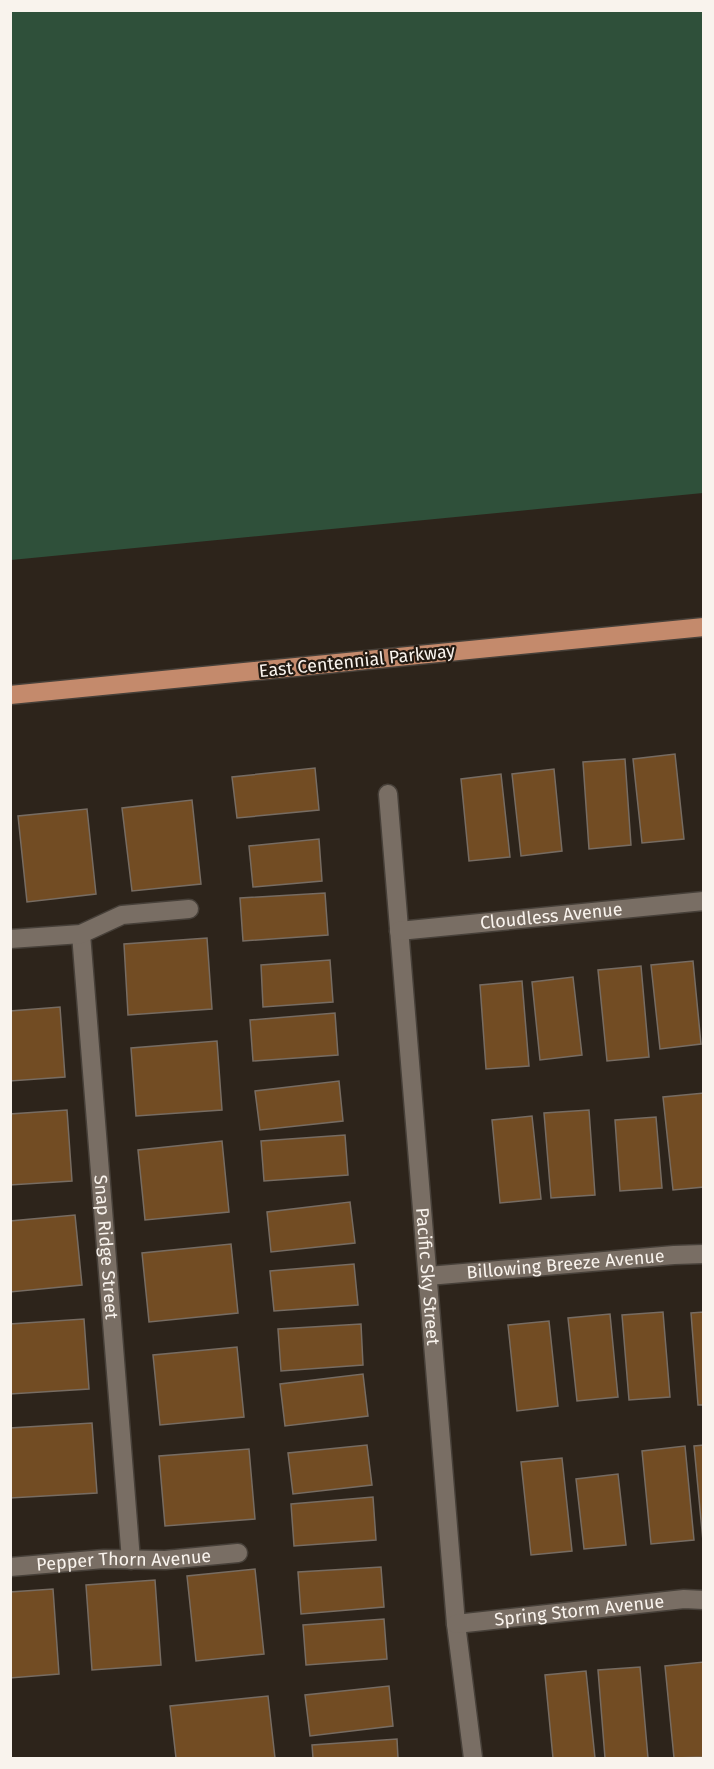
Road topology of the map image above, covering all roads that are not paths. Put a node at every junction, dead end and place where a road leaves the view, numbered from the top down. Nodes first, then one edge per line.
1 (704, 627) edge
2 (10, 694) edge
3 (388, 794) dead end
4 (704, 901) edge
5 (189, 909) dead end
6 (399, 931) junction
7 (81, 934) junction
8 (10, 939) edge
9 (704, 1254) edge
10 (428, 1276) junction
11 (238, 1552) dead end
12 (131, 1560) junction
13 (10, 1568) edge
14 (704, 1600) edge
15 (456, 1624) junction
16 (473, 1758) edge

1 - 2 main road, East Centennial Parkway
3 - 6 street, Pacific Sky Street
4 - 6 street, Cloudless Avenue
5 - 7 street
6 - 10 street, Pacific Sky Street
7 - 8 street
7 - 12 street, Snap Ridge Street
9 - 10 street, Billowing Breeze Avenue
10 - 15 street, Pacific Sky Street
11 - 12 street, Pepper Thorn Avenue
12 - 13 street, Pepper Thorn Avenue
14 - 15 street, Spring Storm Avenue
15 - 16 street, Pacific Sky Street

